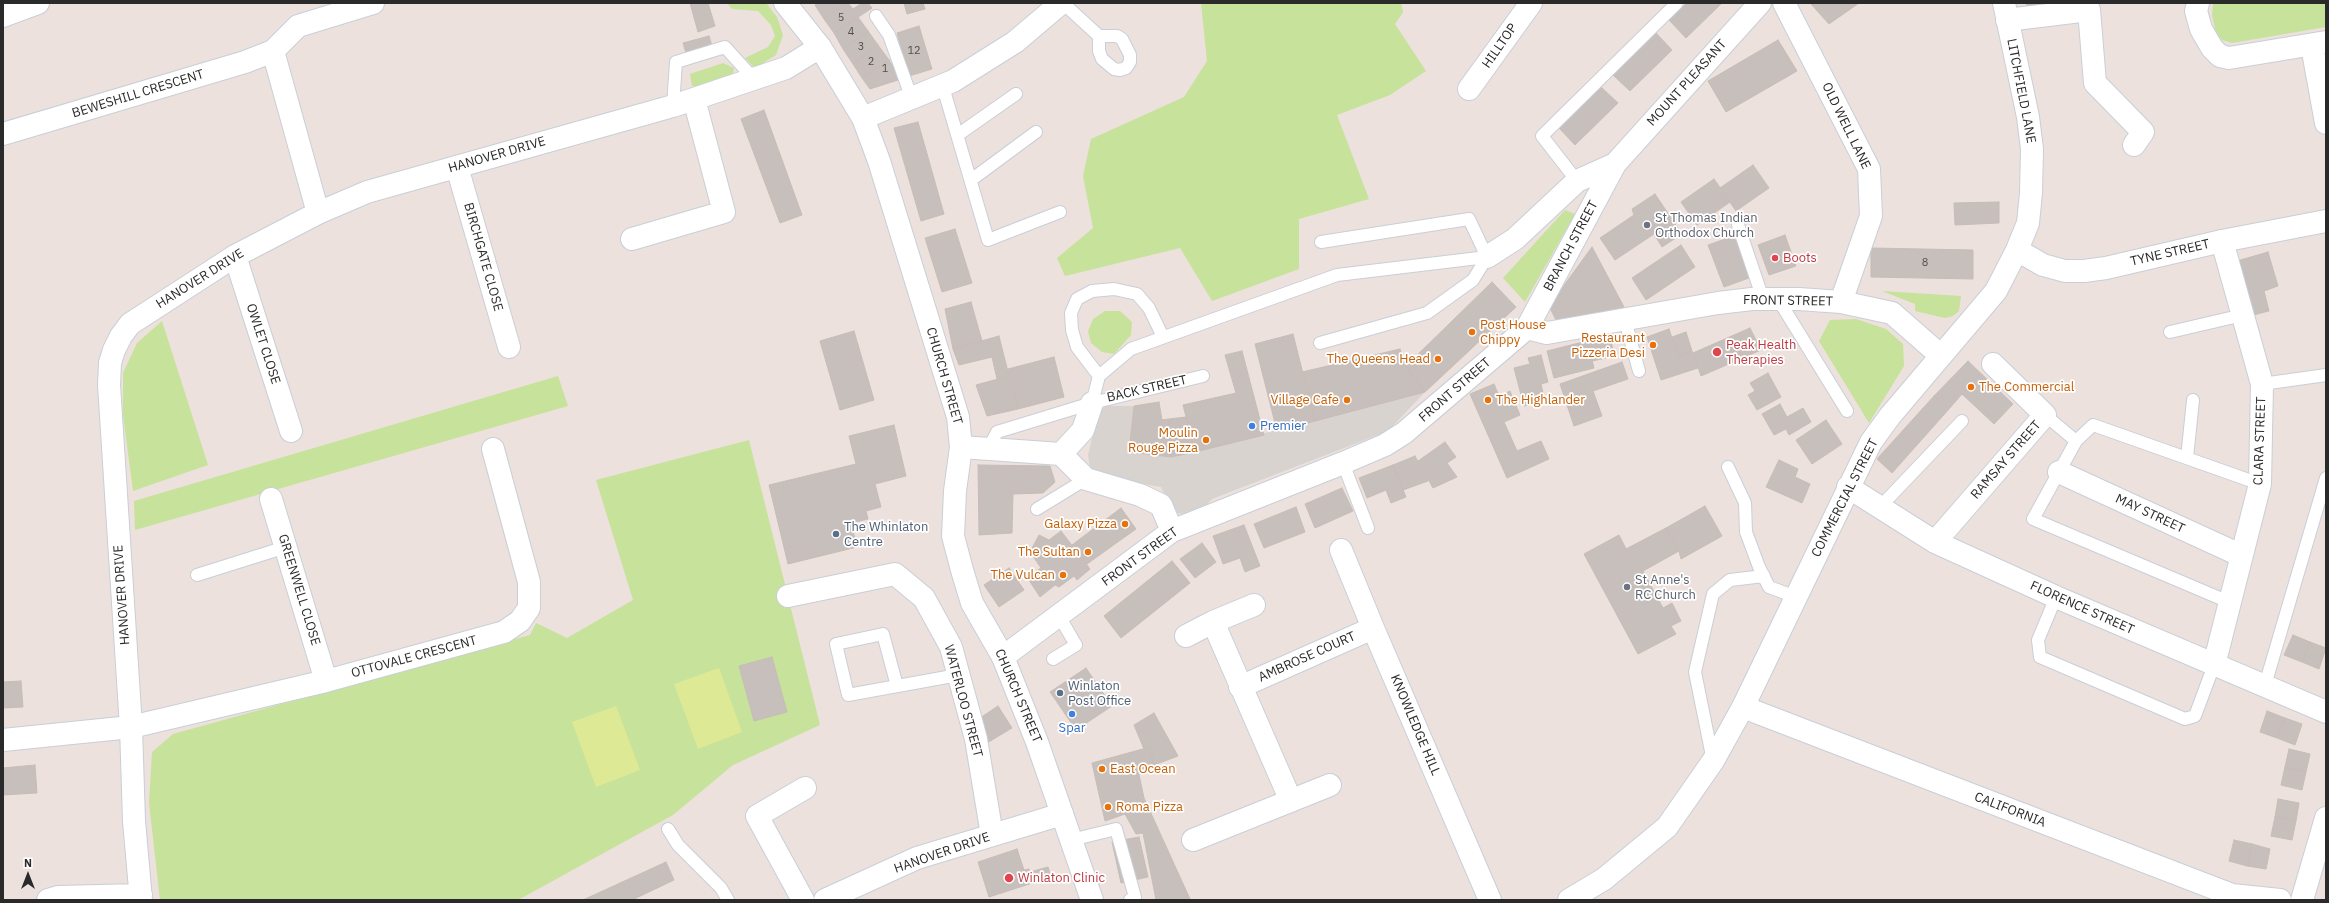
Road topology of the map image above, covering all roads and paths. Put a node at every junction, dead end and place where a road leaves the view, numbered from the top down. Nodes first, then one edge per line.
1 (38, 3) edge
2 (373, 3) edge
3 (785, 3) edge
4 (1062, 3) edge
5 (1531, 3) edge
6 (1677, 3) edge
7 (1760, 3) edge
8 (1784, 3) edge
9 (2198, 3) edge
10 (2006, 12) edge
11 (3, 16) edge
12 (876, 16) dead end
13 (1099, 36) dead end
14 (2319, 44) edge
15 (820, 47) junction
16 (272, 51) junction
17 (754, 79) junction
18 (943, 87) junction
19 (1469, 89) dead end
20 (1016, 94) dead end
21 (694, 99) junction
22 (912, 99) junction
23 (673, 106) junction
24 (858, 110) junction
25 (2326, 123) edge
26 (1036, 132) dead end
27 (3, 134) edge
28 (959, 134) junction
29 (2134, 145) dead end
30 (1615, 164) junction
31 (457, 167) junction
32 (971, 180) junction
33 (1577, 181) junction
34 (1060, 212) dead end
35 (318, 213) junction
36 (2326, 221) edge
37 (1738, 225) dead end
38 (632, 239) dead end
39 (2222, 241) junction
40 (1321, 242) dead end
41 (2017, 250) junction
42 (235, 256) junction
43 (1487, 257) junction
44 (1771, 299) junction
45 (1841, 302) junction
46 (2243, 315) junction
47 (1626, 320) junction
48 (1527, 328) junction
49 (2170, 332) dead end
50 (1163, 337) junction
51 (1320, 343) dead end
52 (510, 347) dead end
53 (1940, 355) junction
54 (1993, 364) dead end
55 (1639, 371) dead end
56 (2326, 375) edge
57 (1099, 376) junction
58 (1203, 376) dead end
59 (2262, 384) junction
60 (2193, 400) dead end
61 (1092, 403) junction
62 (1847, 410) dead end
63 (2045, 414) junction
64 (1962, 421) dead end
65 (291, 432) dead end
66 (2076, 441) junction
67 (961, 447) junction
68 (493, 449) dead end
69 (988, 449) junction
70 (1061, 454) junction
71 (2187, 458) junction
72 (1343, 463) junction
73 (1728, 467) dead end
74 (2059, 472) junction
75 (2326, 478) edge
76 (1086, 479) junction
77 (2260, 484) junction
78 (1848, 487) junction
79 (271, 499) dead end
80 (1880, 507) junction
81 (1037, 509) dead end
82 (1368, 528) dead end
83 (1172, 530) junction
84 (1935, 542) junction
85 (286, 548) junction
86 (1341, 550) dead end
87 (2240, 555) junction
88 (197, 575) dead end
89 (1764, 576) junction
90 (788, 596) dead end
91 (1796, 597) junction
92 (2056, 597) junction
93 (2229, 602) junction
94 (1254, 605) dead end
95 (1059, 616) junction
96 (1213, 622) junction
97 (1373, 628) junction
98 (1186, 636) dead end
99 (1003, 657) junction
100 (1053, 660) dead end
101 (2214, 665) junction
102 (958, 675) junction
103 (326, 681) junction
104 (2266, 685) junction
105 (897, 686) junction
106 (1240, 687) junction
107 (1742, 707) junction
108 (2326, 712) edge
109 (131, 727) junction
110 (3, 740) edge
111 (1713, 761) junction
112 (1330, 785) dead end
113 (805, 788) dead end
114 (1291, 801) junction
115 (1062, 814) junction
116 (2326, 818) edge
117 (668, 829) dead end
118 (992, 835) junction
119 (1071, 840) junction
120 (1193, 840) dead end
121 (141, 898) edge
122 (48, 900) edge
123 (728, 900) edge
124 (803, 900) edge
125 (825, 900) edge
126 (1092, 900) edge
127 (1130, 900) edge
128 (1490, 900) edge
129 (1568, 900) edge
130 (2280, 900) edge
131 (2302, 900) edge

1 - 11 street
2 - 16 street
3 - 15 street, CHURCH STREET
4 - 13 lane
4 - 18 street
5 - 19 street, HILLTOP
6 - 33 lane
7 - 30 street, MOUNT PLEASANT
8 - 45 street, OLD WELL LANE
9 - 14 street
10 - 29 street
10 - 41 street, LITCHFIELD LANE
12 - 22 lane
14 - 25 street
15 - 17 street, HANOVER DRIVE
15 - 24 street, CHURCH STREET
16 - 27 street, BEWESHILL CRESCENT
16 - 35 street
17 - 21 street, HANOVER DRIVE
17 - 23 lane
18 - 22 street
18 - 28 lane
20 - 28 lane
21 - 23 street, HANOVER DRIVE
21 - 38 street
22 - 24 street
23 - 31 street, HANOVER DRIVE
24 - 67 street, CHURCH STREET
26 - 32 lane
28 - 32 lane
30 - 33 street
30 - 48 street, BRANCH STREET
31 - 35 street, HANOVER DRIVE
31 - 52 street, BIRCHGATE CLOSE
32 - 34 lane
33 - 43 street
35 - 42 street, HANOVER DRIVE
36 - 39 street, TYNE STREET
37 - 44 lane
39 - 41 street, TYNE STREET
39 - 46 street, CLARA STREET
40 - 43 lane
41 - 53 street, COMMERCIAL STREET
42 - 65 street, OWLET CLOSE
42 - 109 street, HANOVER DRIVE
43 - 50 lane
43 - 51 lane
44 - 45 street, FRONT STREET
44 - 47 street, FRONT STREET
44 - 62 lane
45 - 53 street, FRONT STREET
46 - 49 lane
46 - 59 street, CLARA STREET
47 - 48 street, FRONT STREET
47 - 55 lane
48 - 72 street, FRONT STREET
50 - 57 lane
50 - 57 lane
53 - 78 street, COMMERCIAL STREET
54 - 63 street, RAMSAY STREET
56 - 59 lane
57 - 61 lane
58 - 61 lane, BACK STREET
59 - 77 street, CLARA STREET
60 - 71 lane
61 - 69 lane, BACK STREET
61 - 70 street, BACK STREET
63 - 66 lane
63 - 84 street, RAMSAY STREET
64 - 80 lane
66 - 71 lane
66 - 74 lane
67 - 69 street
67 - 99 street, CHURCH STREET
68 - 103 street, OTTOVALE CRESCENT
69 - 70 street
70 - 76 street
71 - 77 lane
72 - 82 lane
72 - 83 street, FRONT STREET
73 - 89 lane
74 - 87 street, MAY STREET
74 - 93 lane
75 - 104 lane
76 - 81 lane
76 - 83 street
77 - 87 street, CLARA STREET
78 - 80 street, FLORENCE STREET
78 - 91 street, COMMERCIAL STREET
79 - 85 street, GREENWELL CLOSE
80 - 84 street, FLORENCE STREET
83 - 95 street, FRONT STREET
84 - 92 street, FLORENCE STREET
85 - 88 lane
85 - 103 street, GREENWELL CLOSE
86 - 97 street, KNOWLEDGE HILL
87 - 93 street, CLARA STREET
89 - 91 lane
89 - 111 lane
90 - 102 street, WATERLOO STREET
91 - 107 street, COMMERCIAL STREET
92 - 101 street, FLORENCE STREET
92 - 101 lane
93 - 101 street, CLARA STREET
94 - 96 street
95 - 99 street, FRONT STREET
95 - 100 lane
96 - 98 street
96 - 106 street
97 - 106 street, AMBROSE COURT
97 - 128 street, KNOWLEDGE HILL
99 - 115 street, CHURCH STREET
101 - 104 street, FLORENCE STREET
102 - 105 lane
102 - 118 street, WATERLOO STREET
103 - 109 street, OTTOVALE CRESCENT
104 - 108 street, FLORENCE STREET
105 - 105 lane
106 - 114 street
107 - 111 street, COMMERCIAL STREET
107 - 130 street, CALIFORNIA
109 - 110 street, OTTOVALE CRESCENT
109 - 121 street, HANOVER DRIVE
111 - 129 street, COMMERCIAL STREET
112 - 114 street
113 - 124 street
114 - 120 street
115 - 118 street, HANOVER DRIVE
115 - 119 street, CHURCH STREET
116 - 131 street
117 - 123 lane
118 - 125 street, HANOVER DRIVE
119 - 126 street, CHURCH STREET
119 - 127 lane
121 - 122 street

